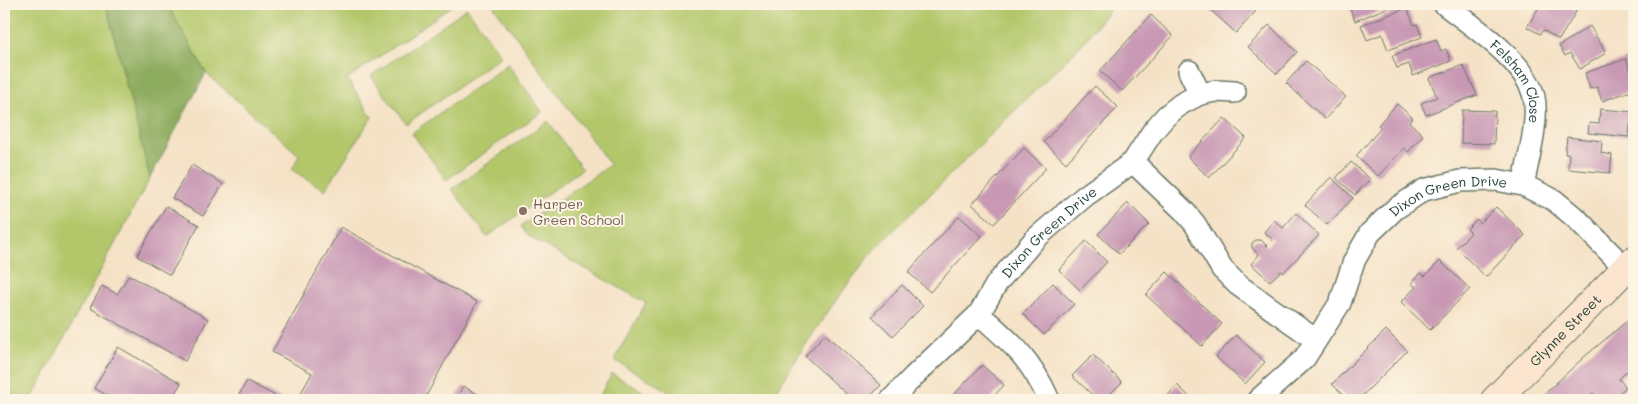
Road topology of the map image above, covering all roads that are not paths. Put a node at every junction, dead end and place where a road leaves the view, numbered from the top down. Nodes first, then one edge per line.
1 (1444, 4) edge
2 (1190, 71) dead end
3 (1235, 92) dead end
4 (1200, 94) junction
5 (1133, 162) junction
6 (1523, 185) junction
7 (1630, 265) edge
8 (979, 314) junction
9 (1316, 340) junction
10 (891, 400) edge
11 (1049, 400) edge
12 (1258, 400) edge
13 (1495, 400) edge

1 - 6 street, Felsham Close
2 - 4 street
3 - 4 street, Dixon Green Drive
4 - 5 street, Dixon Green Drive
5 - 8 street, Dixon Green Drive
5 - 9 street
6 - 7 street, Dixon Green Drive
6 - 9 street, Dixon Green Drive
7 - 13 main road, Glynne Street
8 - 10 street, Dixon Green Drive
8 - 11 street
9 - 12 street, Dixon Green Drive

